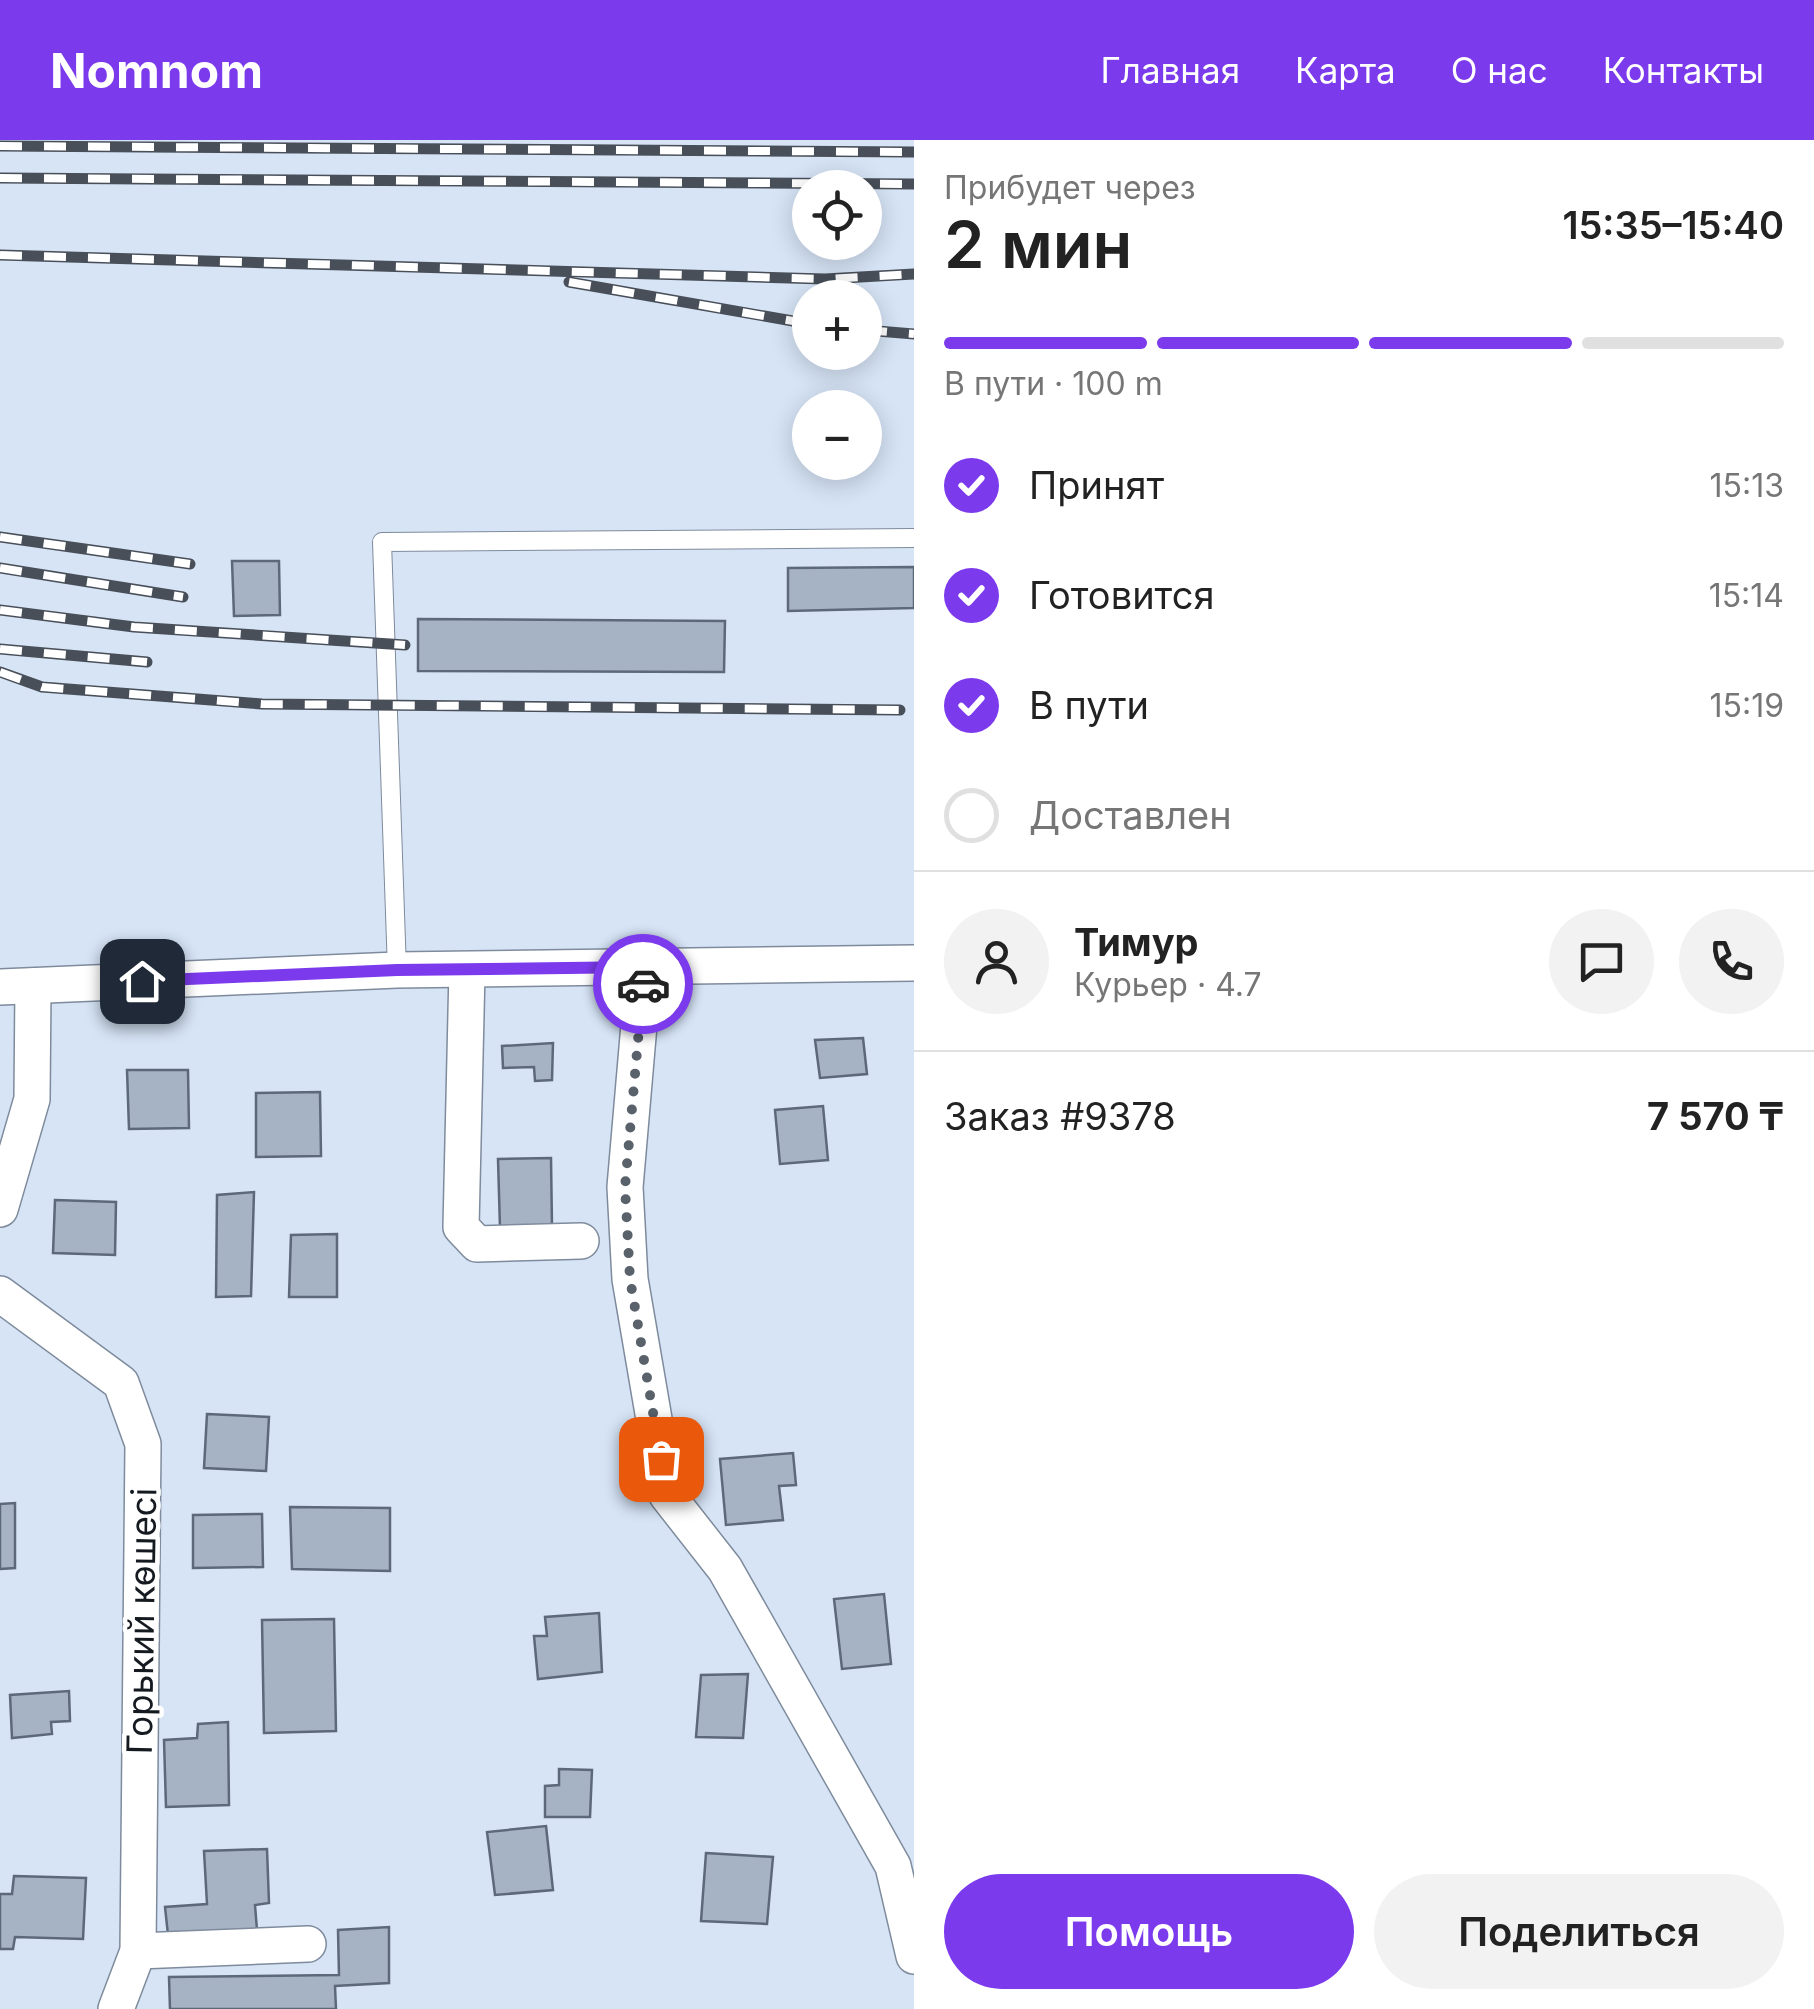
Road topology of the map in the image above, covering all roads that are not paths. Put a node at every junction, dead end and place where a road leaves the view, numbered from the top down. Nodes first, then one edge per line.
1 (914, 538) edge
2 (914, 962) edge
3 (644, 967) junction
4 (397, 970) junction
5 (468, 971) junction
6 (16, 986) edge
7 (0, 1209) edge
8 (581, 1241) dead end
9 (0, 1294) edge
10 (308, 1944) dead end
11 (138, 1951) junction
12 (914, 1956) edge
13 (116, 2009) edge

1 - 4 lane
2 - 3 street
3 - 5 street
3 - 12 street
4 - 5 street
4 - 6 street
5 - 8 street
6 - 7 street
9 - 11 street, Горький көшесі
10 - 11 street
11 - 13 street, Горький көшесі

